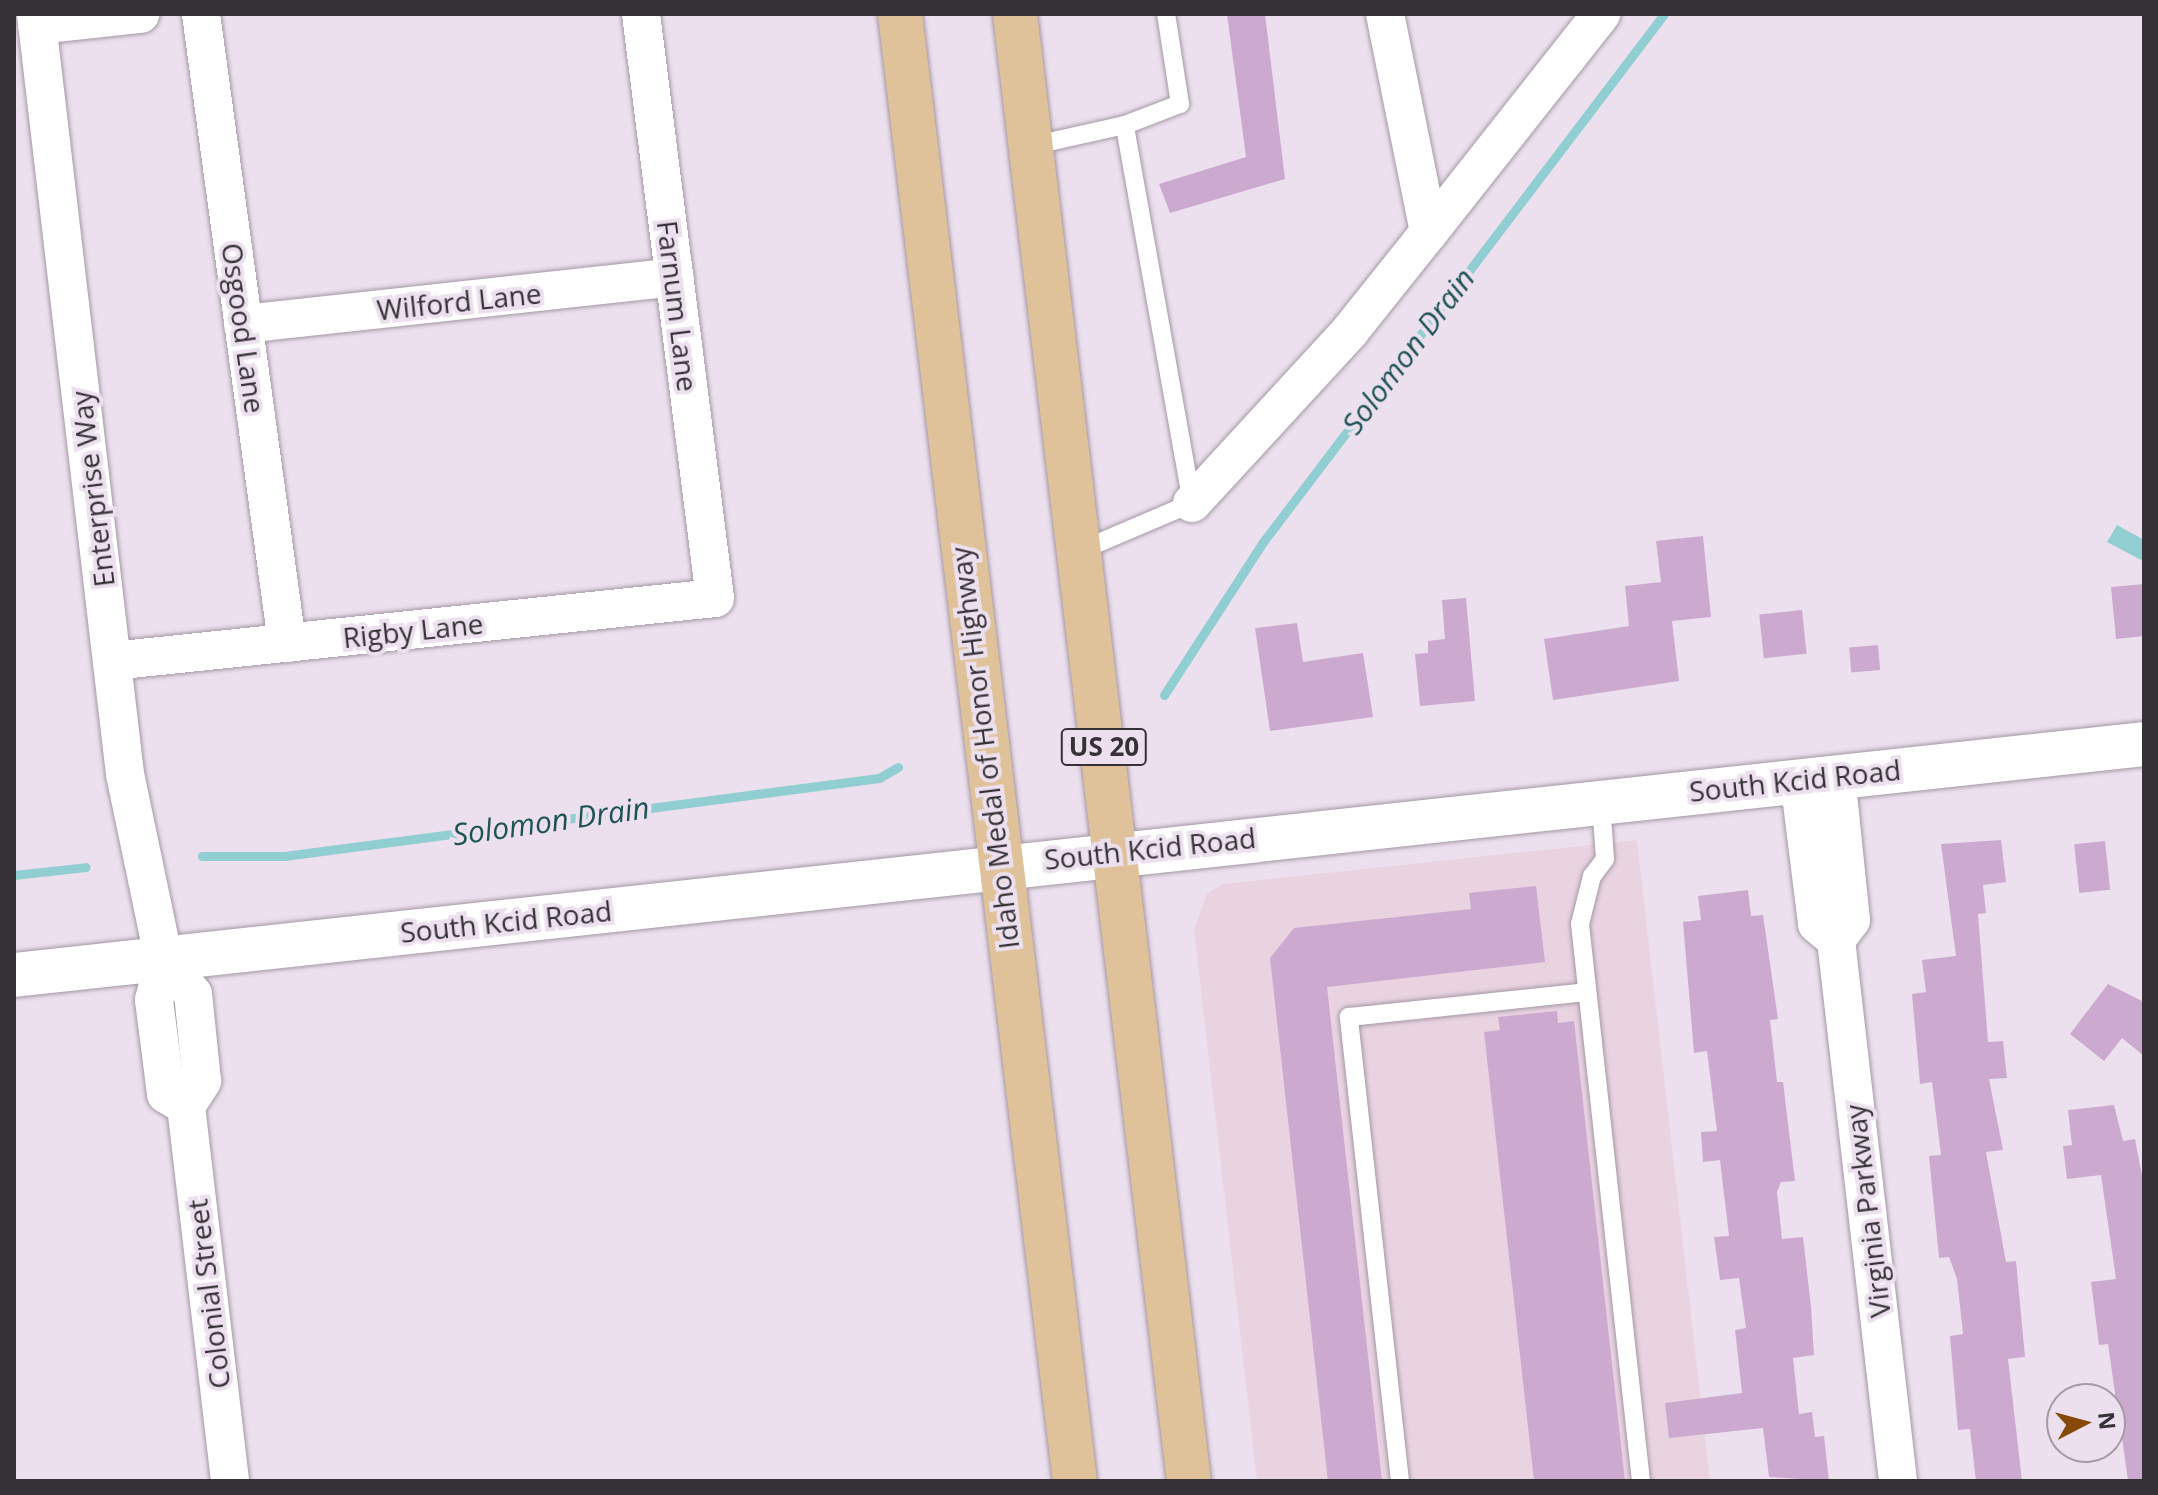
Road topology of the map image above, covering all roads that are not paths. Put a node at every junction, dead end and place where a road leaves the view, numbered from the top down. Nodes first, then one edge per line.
1 (140, 14) edge
2 (201, 14) edge
3 (641, 14) edge
4 (900, 14) edge
5 (1015, 14) edge
6 (1166, 14) edge
7 (1385, 14) edge
8 (1601, 14) edge
9 (36, 19) edge
10 (1125, 125) junction
11 (1031, 146) junction
12 (1429, 232) junction
13 (674, 277) junction
14 (243, 324) junction
15 (1192, 503) junction
16 (1082, 550) junction
17 (715, 598) joint
18 (287, 643) junction
19 (112, 661) junction
20 (2144, 744) edge
21 (1818, 777) junction
22 (1600, 800) junction
23 (1116, 850) junction
24 (996, 866) junction
25 (164, 960) junction
26 (14, 975) edge
27 (1587, 992) junction
28 (230, 1481) edge
29 (1075, 1481) edge
30 (1189, 1481) edge
31 (1400, 1481) edge
32 (1641, 1481) edge
33 (1898, 1481) edge

1 - 9 street
2 - 14 street, Osgood Lane
3 - 13 street, Farnum Lane
4 - 24 main road, Idaho Medal of Honor Highway
5 - 11 main road, US 20
6 - 10 lane
7 - 12 street
8 - 12 street
9 - 19 street, Enterprise Way
10 - 11 lane
10 - 15 lane
11 - 16 main road, US 20
12 - 15 street
13 - 14 street, Wilford Lane
13 - 17 street, Farnum Lane
14 - 18 street, Osgood Lane
15 - 16 lane
16 - 23 main road, US 20
17 - 18 street, Rigby Lane
18 - 19 street, Rigby Lane
19 - 25 street, Enterprise Way
20 - 21 street, South Kcid Road
21 - 22 street, South Kcid Road
21 - 33 street, Virginia Parkway
22 - 23 street, South Kcid Road
22 - 27 lane
23 - 24 street, South Kcid Road
23 - 30 main road, US 20
24 - 25 street, South Kcid Road
24 - 29 main road, Idaho Medal of Honor Highway
25 - 26 street, South Kcid Road
25 - 28 street, Colonial Street
27 - 31 lane
27 - 32 lane

